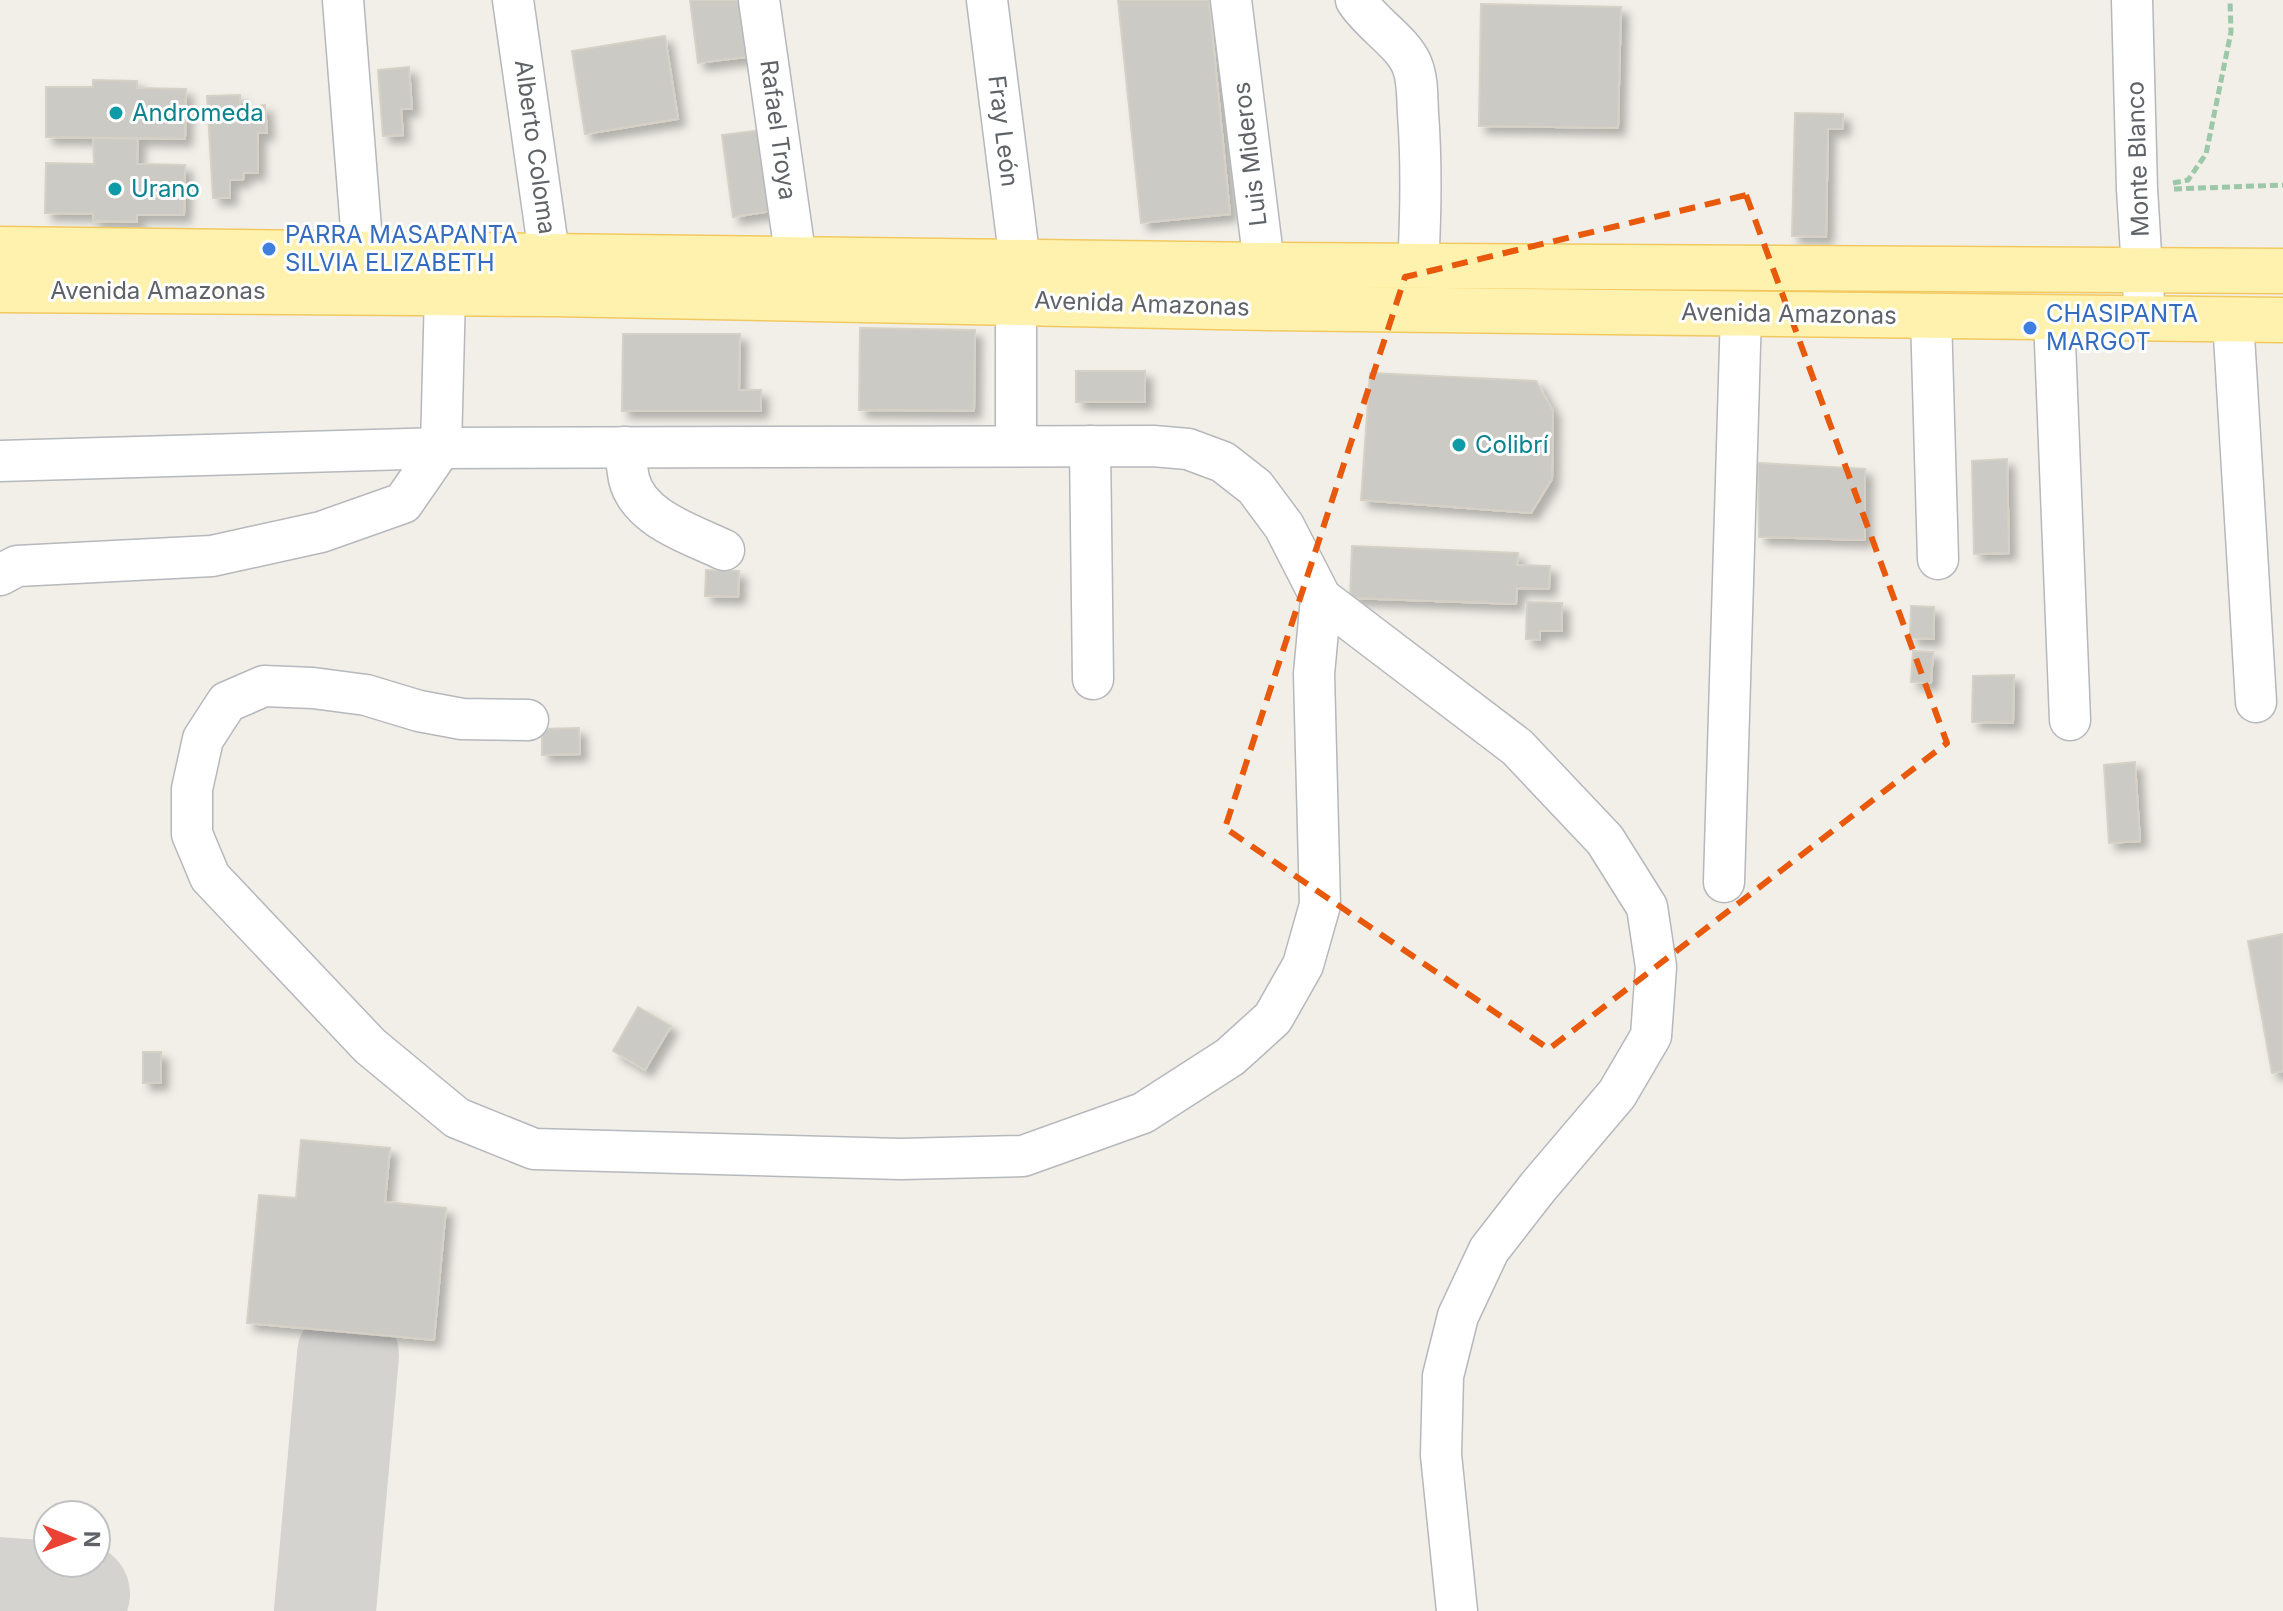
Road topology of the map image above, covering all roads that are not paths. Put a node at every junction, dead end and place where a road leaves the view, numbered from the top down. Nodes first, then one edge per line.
1 (343, 0) edge
2 (513, 0) edge
3 (759, 0) edge
4 (987, 0) edge
5 (1231, 0) edge
6 (1356, 0) edge
7 (2132, 0) edge
8 (0, 249) edge
9 (363, 254) junction
10 (796, 260) junction
11 (1264, 265) junction
12 (1418, 267) junction
13 (2283, 271) edge
14 (2143, 272) junction
15 (552, 275) junction
16 (1018, 282) junction
17 (0, 290) edge
18 (445, 293) junction
19 (1269, 308) junction
20 (1741, 313) junction
21 (1931, 316) junction
22 (2054, 317) junction
23 (2145, 318) junction
24 (2233, 319) junction
25 (2283, 320) edge
26 (1016, 446) junction
27 (1090, 446) junction
28 (625, 447) junction
29 (441, 448) junction
30 (0, 461) edge
31 (724, 550) dead end
32 (1938, 559) dead end
33 (0, 575) edge
34 (1321, 598) junction
35 (1093, 679) dead end
36 (2256, 702) dead end
37 (528, 720) dead end
38 (2070, 720) dead end
39 (1724, 882) dead end
40 (1457, 1611) edge

1 - 9 street
2 - 15 street, Alberto Coloma
3 - 10 street, Rafael Troya
4 - 16 street, Fray León
5 - 11 street, Luis Mideros
6 - 12 street
7 - 14 street, Monte Blanco
8 - 9 main road, Avenida Amazonas
9 - 15 main road, Avenida Amazonas
10 - 15 main road, Avenida Amazonas
10 - 16 main road, Avenida Amazonas
11 - 12 main road, Avenida Amazonas
11 - 16 main road, Avenida Amazonas
11 - 19 street, Luis Mideros
12 - 14 main road, Avenida Amazonas
13 - 14 main road, Avenida Amazonas
14 - 23 street, Monte Blanco
15 - 16 main road, Avenida Amazonas
15 - 18 main road, Avenida Amazonas
16 - 19 main road, Avenida Amazonas
16 - 26 street, Fray León
17 - 18 main road, Avenida Amazonas
18 - 29 street
19 - 20 main road, Avenida Amazonas
20 - 21 main road, Avenida Amazonas
20 - 39 street
21 - 22 main road, Avenida Amazonas
21 - 32 street
22 - 23 main road, Avenida Amazonas
22 - 38 street
23 - 24 main road, Avenida Amazonas
24 - 25 main road, Avenida Amazonas
24 - 36 street
26 - 27 street
26 - 28 street
27 - 34 street
27 - 35 street
28 - 29 street
28 - 31 street
29 - 30 street
29 - 33 street
34 - 37 street
34 - 40 street

